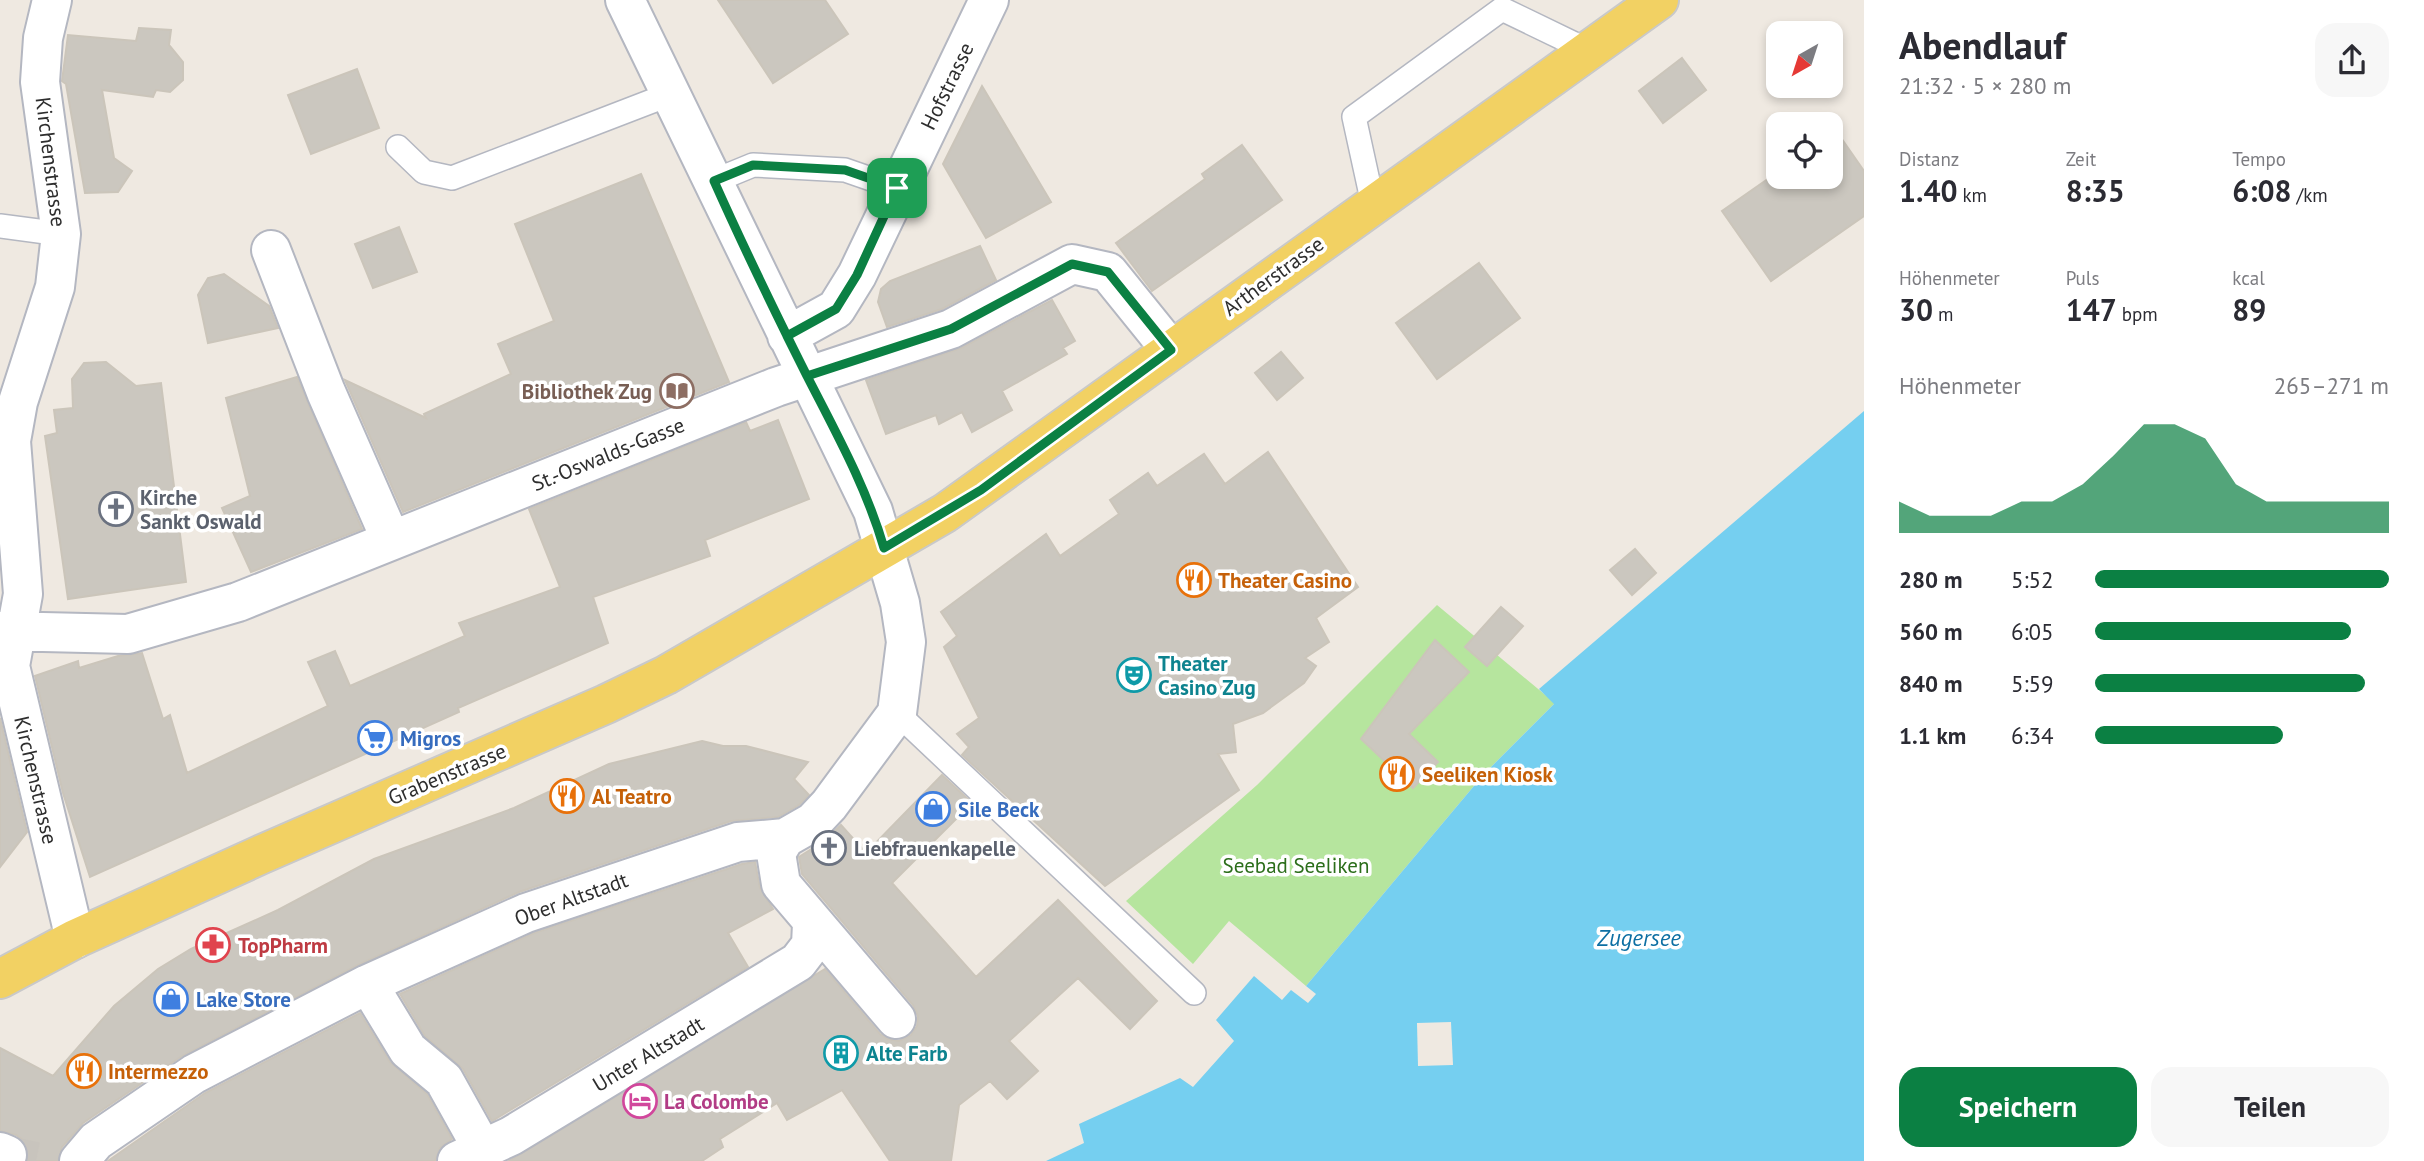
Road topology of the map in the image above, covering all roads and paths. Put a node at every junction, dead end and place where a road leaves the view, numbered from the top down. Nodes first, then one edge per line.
1 (52, 0) edge
2 (625, 0) edge
3 (989, 0) edge
4 (1659, 0) edge
5 (1589, 51) junction
6 (673, 93) junction
7 (398, 147) dead end
8 (714, 181) junction
9 (897, 188) junction
10 (1374, 204) junction
11 (2, 226) edge
12 (47, 233) junction
13 (271, 250) dead end
14 (787, 336) junction
15 (1171, 350) junction
16 (807, 376) junction
17 (390, 540) junction
18 (884, 548) junction
19 (9, 631) edge
20 (897, 713) junction
21 (785, 838) junction
22 (812, 924) junction
23 (75, 939) junction
24 (0, 979) edge
25 (368, 984) junction
26 (1194, 993) dead end
27 (896, 1019) dead end
28 (470, 1155) edge
29 (79, 1161) edge

1 - 12 street, Kirchenstrasse
2 - 6 street, Ober Altstadt
3 - 9 street, Hofstrasse
4 - 5 main road, Artherstrasse
5 - 10 main road, Artherstrasse
5 - 10 lane
6 - 7 lane
6 - 8 street, Ober Altstadt
8 - 9 lane
8 - 14 street, Ober Altstadt
9 - 14 street, Hofstrasse
10 - 15 main road, Artherstrasse
11 - 12 lane
12 - 19 street, Kirchenstrasse
13 - 17 street
14 - 16 street, Ober Altstadt
15 - 16 street, St.-Oswalds-Gasse
15 - 18 main road, Artherstrasse
16 - 17 street, St.-Oswalds-Gasse
16 - 18 street, Ober Altstadt
17 - 19 street, St.-Oswalds-Gasse
18 - 20 street, Ober Altstadt
18 - 23 main road, Grabenstrasse
19 - 23 street, Kirchenstrasse
20 - 21 street, Ober Altstadt
20 - 26 lane
21 - 22 street
21 - 25 street, Ober Altstadt
22 - 27 street
22 - 28 street, Unter Altstadt
23 - 24 main road, Grabenstrasse
25 - 28 street
25 - 29 street, Ober Altstadt

